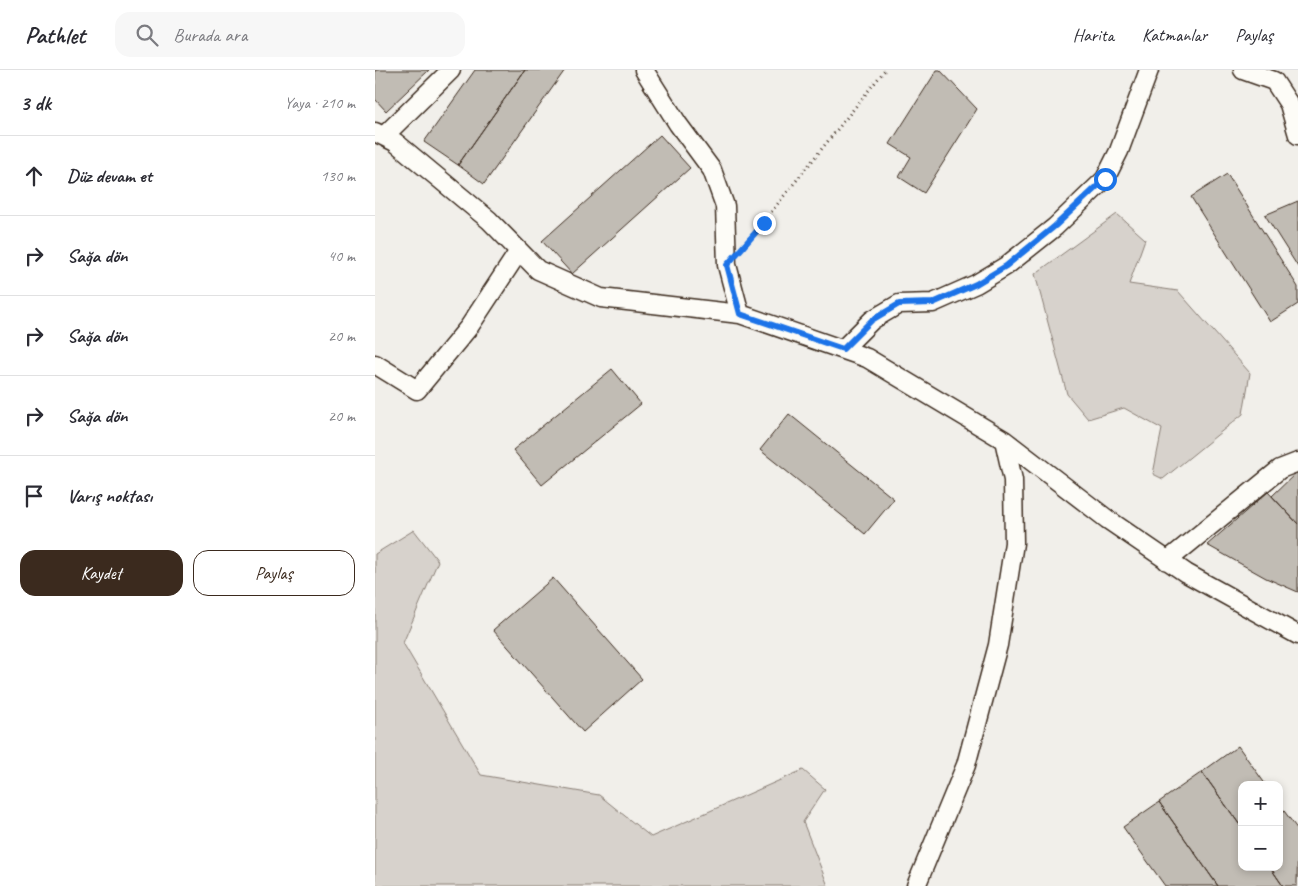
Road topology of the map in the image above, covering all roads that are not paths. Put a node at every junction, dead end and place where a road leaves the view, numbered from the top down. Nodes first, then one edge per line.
1 (451, 70) edge
2 (644, 70) edge
3 (1149, 70) edge
4 (1243, 70) edge
5 (379, 134) edge
6 (1298, 135) edge
7 (519, 250) junction
8 (740, 314) junction
9 (843, 349) junction
10 (375, 364) edge
11 (1004, 440) junction
12 (1298, 462) edge
13 (1167, 561) junction
14 (1298, 636) edge
15 (916, 886) edge

1 - 5 street
2 - 8 street
3 - 9 street
4 - 6 street
5 - 7 street
7 - 8 street
7 - 10 street
8 - 9 street
9 - 11 street
11 - 13 street
11 - 15 street
12 - 13 street
13 - 14 street

